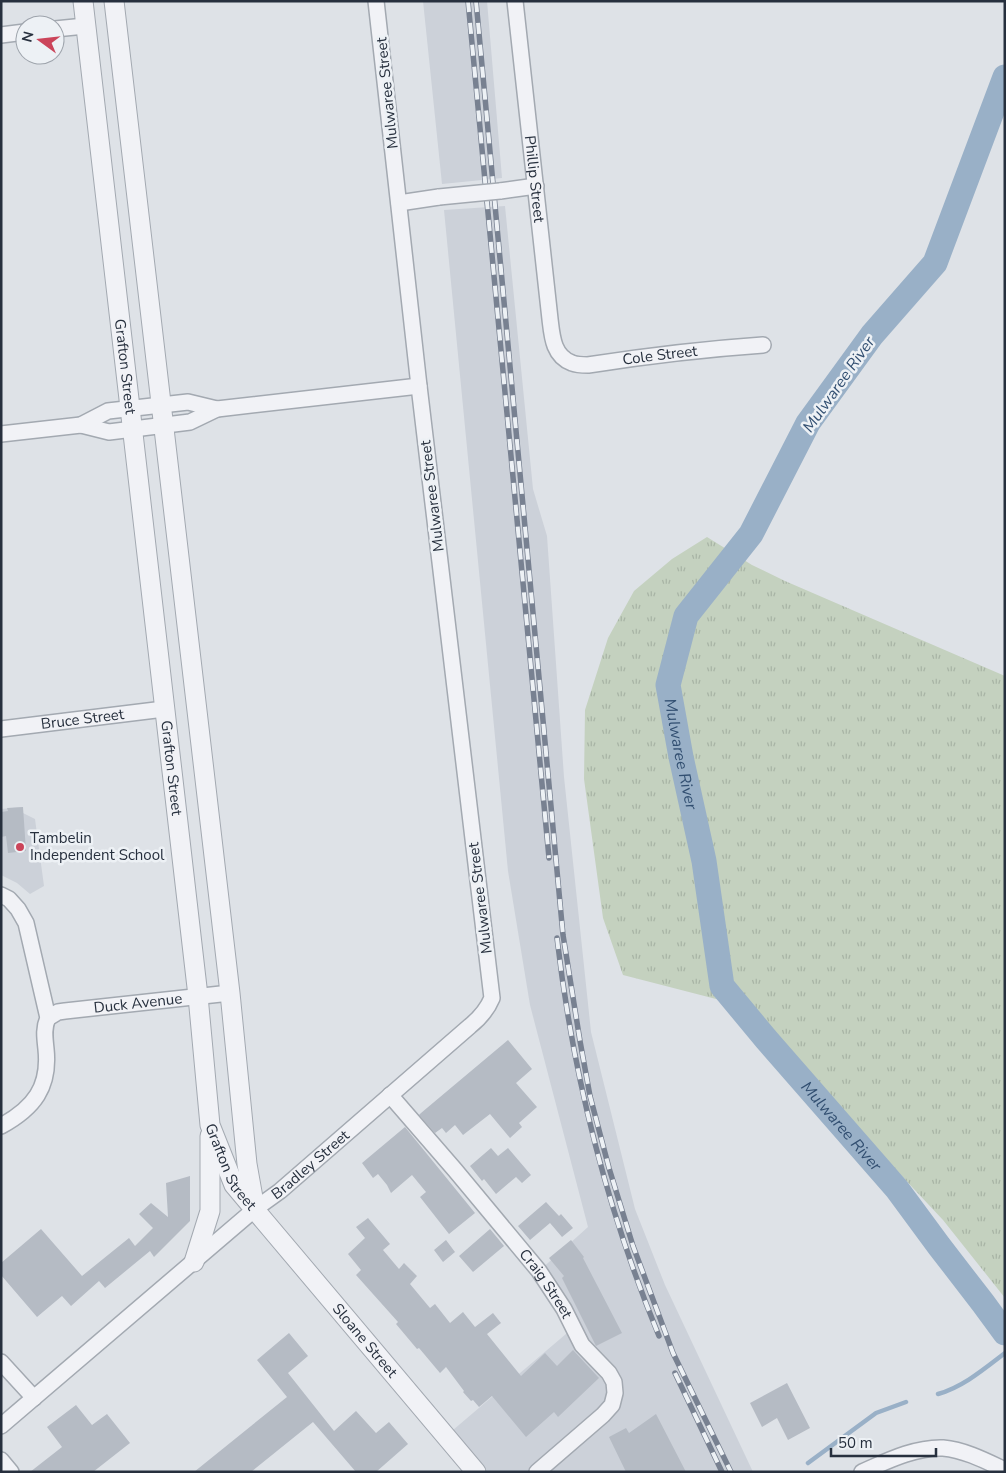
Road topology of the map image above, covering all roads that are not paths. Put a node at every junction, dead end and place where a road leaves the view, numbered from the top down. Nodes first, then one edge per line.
1 (82, 1) edge
2 (114, 1) edge
3 (376, 1) edge
4 (515, 1) edge
5 (85, 26) junction
6 (65, 28) edge
7 (15, 33) edge
8 (1, 35) edge
9 (536, 186) junction
10 (399, 203) junction
11 (764, 345) dead end
12 (560, 356) joint
13 (419, 386) junction
14 (161, 405) junction
15 (129, 409) junction
16 (217, 409) junction
17 (81, 425) junction
18 (164, 425) junction
19 (131, 430) junction
20 (1, 434) edge
21 (164, 709) junction
22 (1, 729) edge
23 (1, 895) edge
24 (491, 990) joint
25 (230, 993) junction
26 (198, 996) junction
27 (48, 1018) junction
28 (390, 1095) junction
29 (210, 1125) junction
30 (1, 1126) edge
31 (255, 1209) junction
32 (194, 1262) junction
33 (1, 1362) edge
34 (34, 1398) junction
35 (1, 1426) edge
36 (1, 1460) edge
37 (1005, 1470) edge
38 (10, 1472) edge
39 (476, 1472) edge
40 (537, 1472) edge
41 (862, 1472) edge

1 - 5 street, Grafton Street
2 - 14 street, Grafton Street
3 - 10 street, Mulwaree Street
4 - 9 street, Phillip Street
5 - 6 street
5 - 15 street, Grafton Street
7 - 8 street
9 - 10 street, bridge
9 - 12 street, Phillip Street
10 - 13 street, Mulwaree Street
11 - 12 street, Cole Street
13 - 16 street
13 - 24 street, Mulwaree Street
14 - 15 street
14 - 16 street
14 - 18 street, Grafton Street
15 - 17 street
15 - 19 street, Grafton Street
16 - 18 street
17 - 19 street
17 - 20 street
18 - 19 street
18 - 25 street, Grafton Street
19 - 21 street, Grafton Street
21 - 22 street, Bruce Street
21 - 26 street, Grafton Street
23 - 27 street
24 - 28 street, Bradley Street
25 - 26 street, Duck Avenue
25 - 31 street, Grafton Street
26 - 27 street, Duck Avenue
26 - 29 street, Grafton Street
27 - 30 street
28 - 31 street, Bradley Street
28 - 40 street, Craig Street
29 - 31 street, Grafton Street
29 - 32 street
31 - 32 street, Bradley Street
31 - 39 street, Sloane Street
32 - 34 street, Bradley Street
33 - 34 street
34 - 35 street, Bradley Street
36 - 38 street
37 - 41 street

